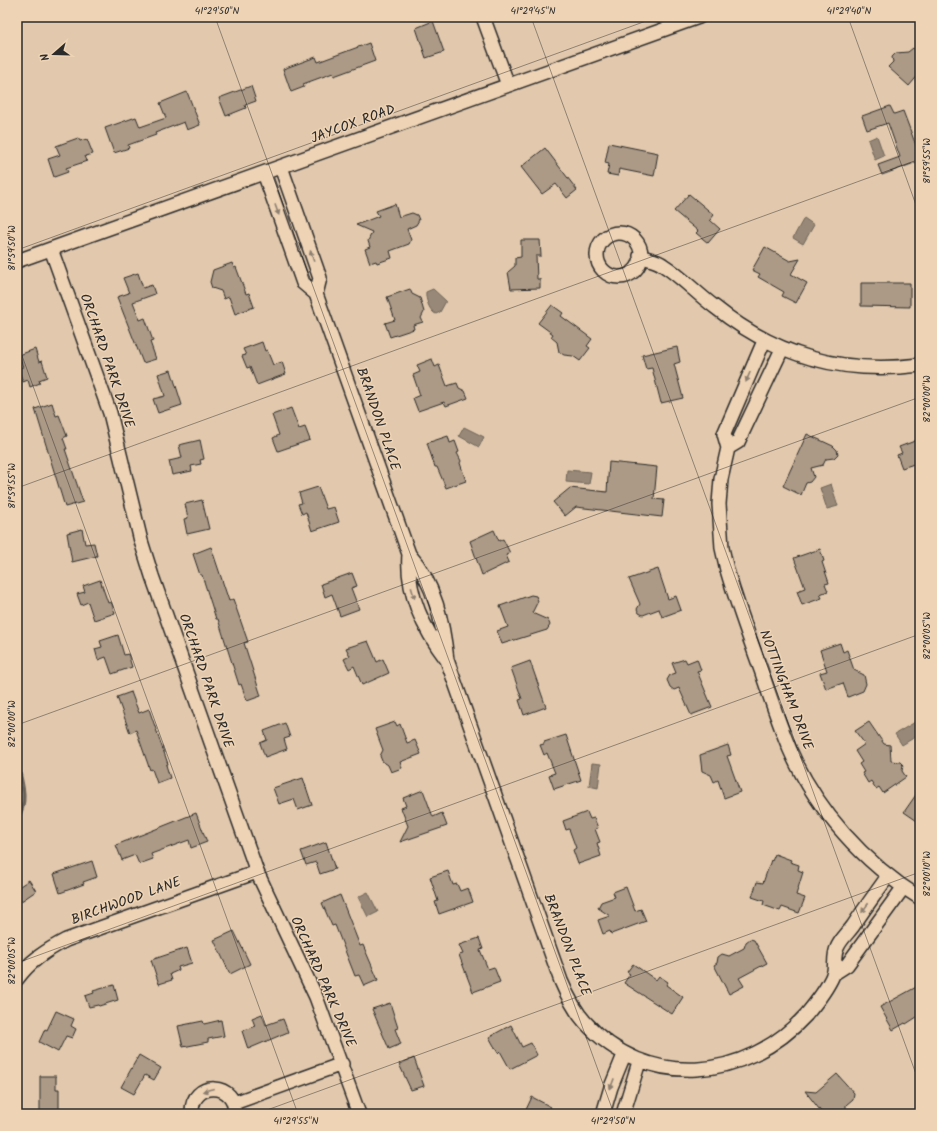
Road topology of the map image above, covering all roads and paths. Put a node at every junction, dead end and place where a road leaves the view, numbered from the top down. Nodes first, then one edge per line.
1 (483, 17) edge
2 (700, 17) edge
3 (508, 85) junction
4 (281, 167) junction
5 (264, 173) junction
6 (51, 249) junction
7 (640, 256) dead end
8 (17, 261) edge
9 (316, 294) junction
10 (764, 341) junction
11 (782, 349) junction
12 (920, 365) edge
13 (728, 448) junction
14 (409, 554) junction
15 (447, 660) junction
16 (257, 872) junction
17 (888, 876) junction
18 (903, 888) junction
19 (920, 898) edge
20 (834, 974) junction
21 (17, 979) edge
22 (624, 1055) junction
23 (639, 1062) junction
24 (342, 1064) junction
25 (234, 1108) edge
26 (192, 1114) edge
27 (359, 1114) edge
28 (603, 1114) edge
29 (623, 1114) edge

1 - 3 street
2 - 3 street, JAYCOX ROAD
3 - 4 street, JAYCOX ROAD
4 - 5 street, JAYCOX ROAD
9 -> 4 street, BRANDON PLACE
5 - 6 street, JAYCOX ROAD
5 -> 9 street, BRANDON PLACE
6 - 8 street, JAYCOX ROAD
6 - 16 street, ORCHARD PARK DRIVE
7 - 10 street
9 - 14 street, BRANDON PLACE
10 - 11 street
10 -> 13 street, NOTTINGHAM DRIVE
11 - 12 street
11 - 13 street
13 - 17 street, NOTTINGHAM DRIVE
14 - 15 street, BRANDON PLACE
14 -> 15 street, BRANDON PLACE
15 - 22 street, BRANDON PLACE
16 - 21 street, BIRCHWOOD LANE
16 - 24 street, ORCHARD PARK DRIVE
17 - 18 street, NOTTINGHAM DRIVE
17 -> 20 street, BRANDON PLACE
18 - 19 street, NOTTINGHAM DRIVE
18 - 20 street, BRANDON PLACE
20 - 23 street, BRANDON PLACE
22 - 23 street, BRANDON PLACE
22 -> 28 street
23 - 29 street
24 - 25 street
24 - 27 street, ORCHARD PARK DRIVE
25 -> 26 street

